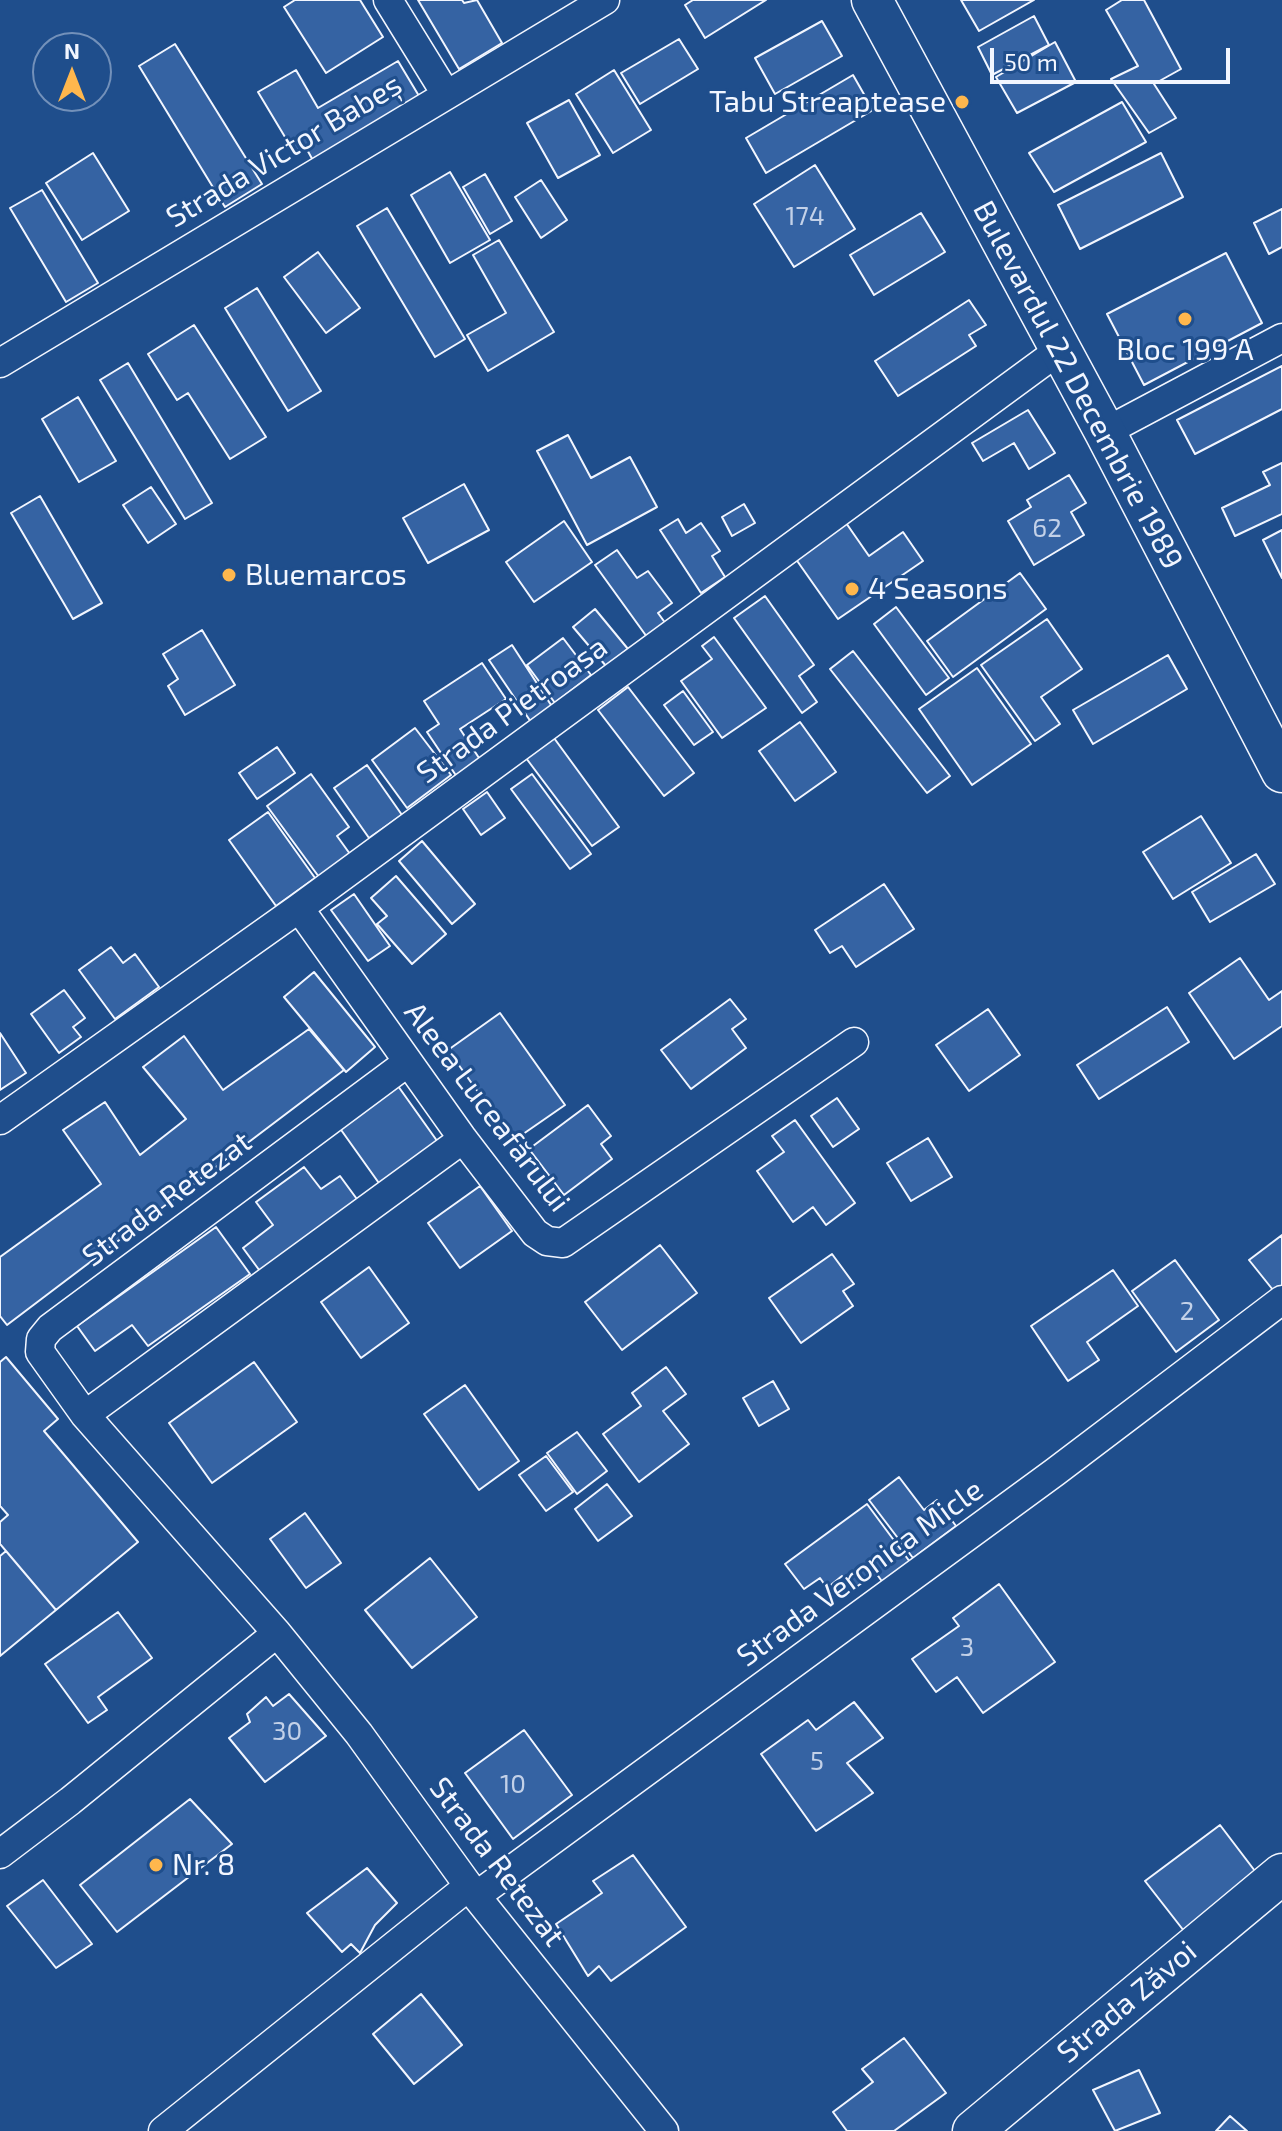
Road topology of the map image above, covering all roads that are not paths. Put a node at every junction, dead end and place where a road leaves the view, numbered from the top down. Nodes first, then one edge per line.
1 (388, 0) edge
2 (605, 0) edge
3 (872, 0) edge
4 (446, 94) junction
5 (1282, 338) edge
6 (1061, 349) junction
7 (0, 363) edge
8 (1105, 432) junction
9 (1282, 772) edge
10 (299, 908) junction
11 (854, 1042) dead end
12 (408, 1062) junction
13 (0, 1120) edge
14 (463, 1139) junction
15 (1282, 1300) edge
16 (85, 1415) junction
17 (277, 1633) junction
18 (0, 1854) edge
19 (1282, 1874) edge
20 (472, 1891) junction
21 (163, 2131) edge
22 (664, 2131) edge
23 (973, 2131) edge

1 - 4 street
2 - 4 street, Strada Victor Babeș
3 - 6 main road, Bulevardul 22 Decembrie 1989
4 - 7 street, Strada Victor Babeș
5 - 8 street
6 - 8 main road, Bulevardul 22 Decembrie 1989
6 - 10 street, Strada Pietroasa
8 - 9 main road, Bulevardul 22 Decembrie 1989
10 - 12 street, Aleea Luceafărului
10 - 13 street, Strada Pietroasa
11 - 14 street, Aleea Luceafărului
12 - 14 street, Aleea Luceafărului
12 - 16 street, Strada Retezat
14 - 16 street
15 - 20 street, Strada Veronica Micle
16 - 17 street, Strada Retezat
17 - 18 street
17 - 20 street, Strada Retezat
19 - 23 main road, Strada Zăvoi
20 - 21 street, Strada Veronica Micle
20 - 22 street, Strada Retezat

